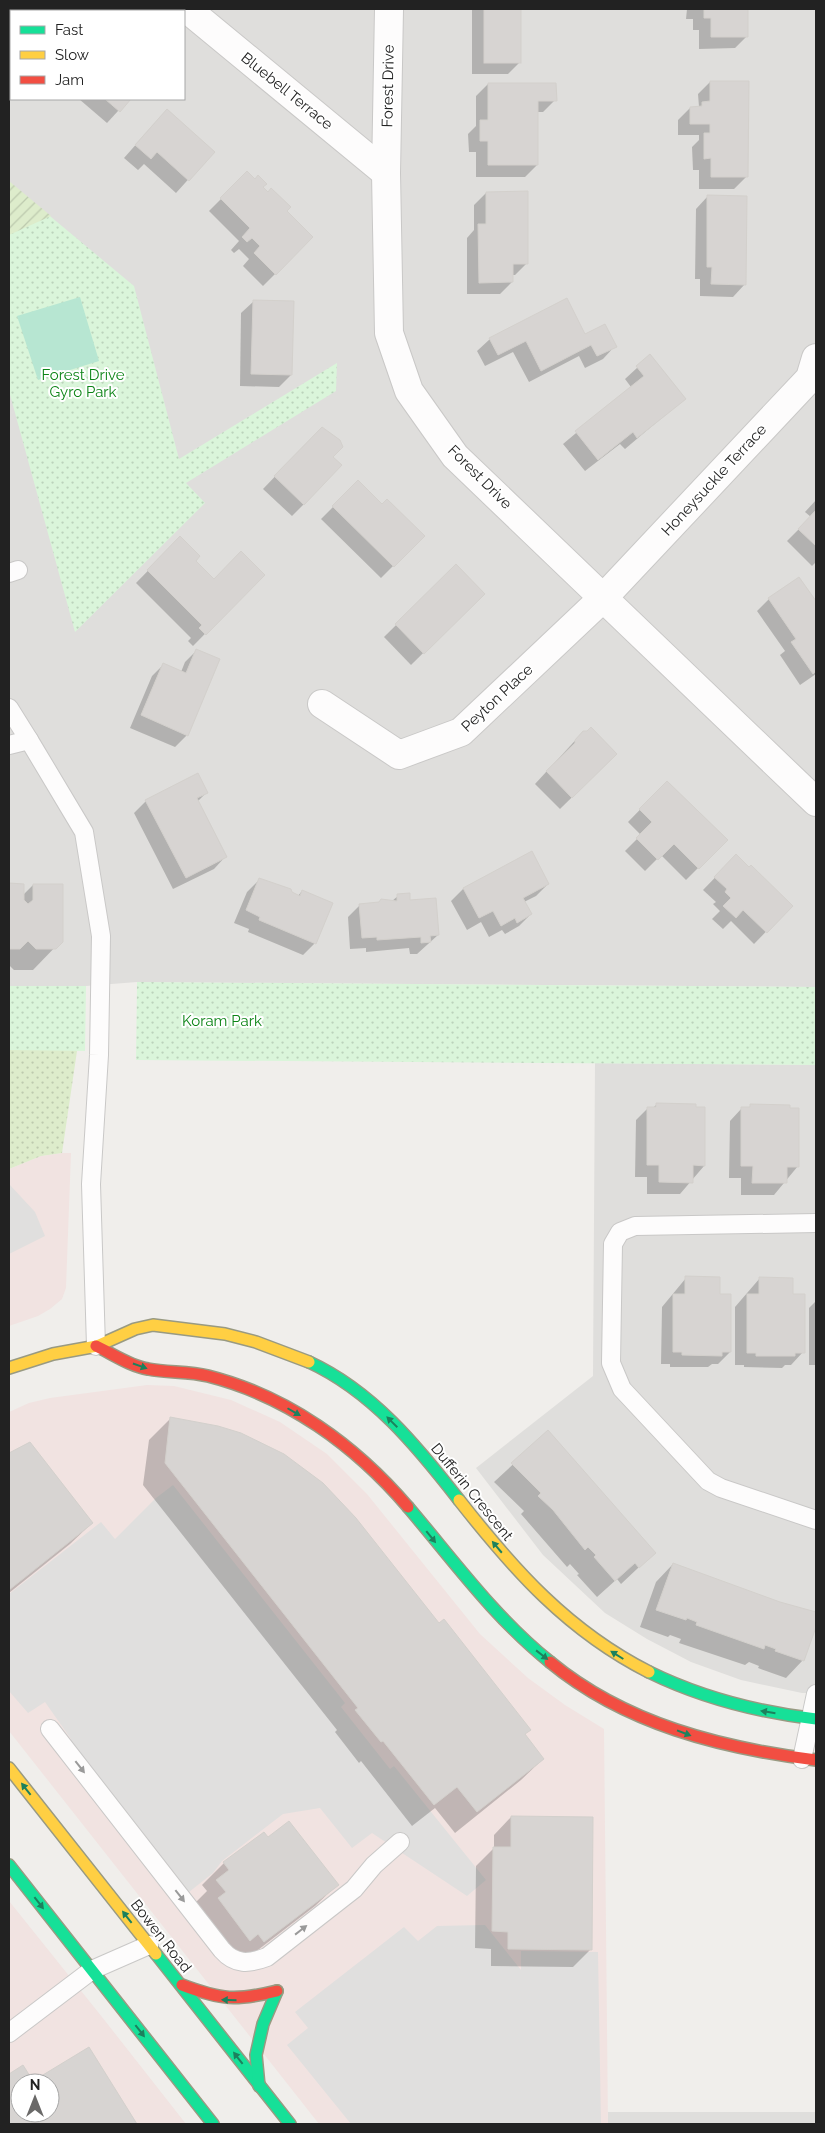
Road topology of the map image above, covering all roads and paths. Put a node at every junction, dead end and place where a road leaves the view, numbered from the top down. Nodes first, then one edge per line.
1 (187, 9) edge
2 (389, 9) edge
3 (386, 173) junction
4 (816, 358) edge
5 (604, 597) junction
6 (322, 704) dead end
7 (9, 708) edge
8 (29, 740) junction
9 (9, 745) edge
10 (816, 802) edge
11 (816, 1223) edge
12 (96, 1346) junction
13 (9, 1368) edge
14 (816, 1520) edge
15 (816, 1694) edge
16 (814, 1719) edge
17 (50, 1729) dead end
18 (809, 1760) edge
19 (9, 1768) edge
20 (400, 1842) dead end
21 (9, 1865) edge
22 (149, 1945) junction
23 (92, 1970) junction
24 (180, 1984) junction
25 (11, 2027) edge
26 (259, 2086) junction
27 (213, 2124) edge
28 (290, 2124) edge

1 - 3 street, Bluebell Terrace
2 - 3 street, Forest Drive
3 - 5 street, Forest Drive
4 - 5 street, Honeysuckle Terrace
5 - 6 street, Peyton Place
5 - 10 street, Forest Drive
7 - 8 lane
8 - 9 lane
8 - 12 lane
11 - 14 lane
12 - 13 street, Dufferin Crescent
16 -> 12 street, Dufferin Crescent
12 -> 18 street
15 - 16 lane
16 - 18 lane
17 -> 20 lane
22 -> 19 street, Bowen Road
21 -> 23 street
22 - 23 lane
22 - 24 street, Bowen Road
23 - 25 lane
23 -> 27 street
26 -> 24 street, Bowen Road
26 -> 24 street
26 - 28 street, Bowen Road

